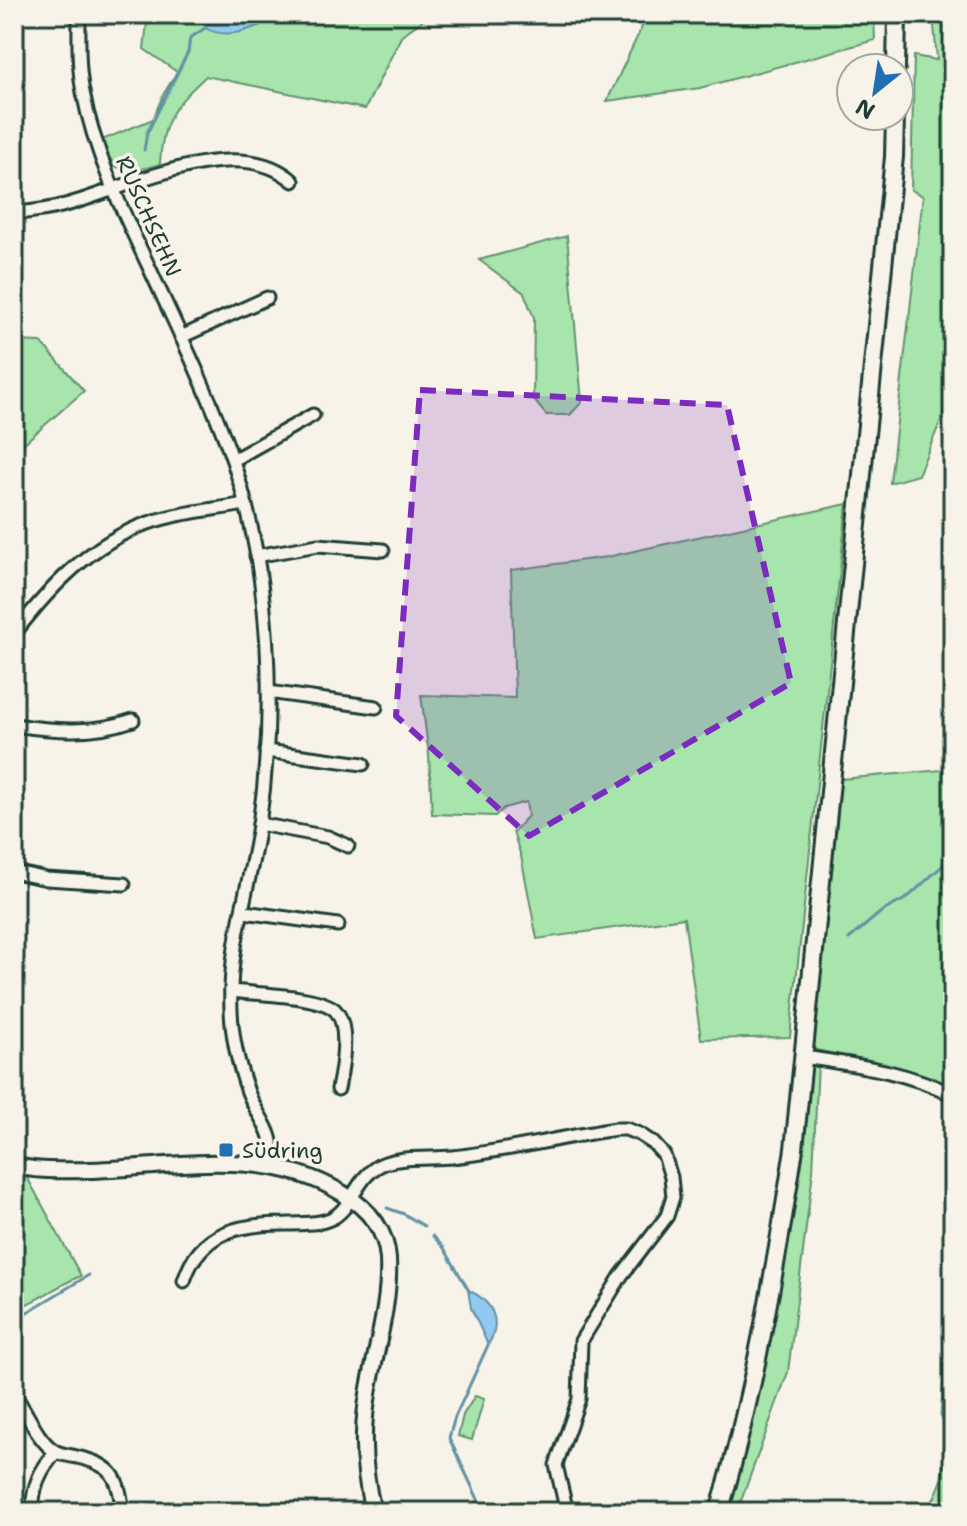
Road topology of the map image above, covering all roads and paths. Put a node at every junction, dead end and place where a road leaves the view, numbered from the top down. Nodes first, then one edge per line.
1 (79, 14) edge
2 (897, 14) edge
3 (896, 52) edge
4 (895, 132) edge
5 (293, 181) dead end
6 (111, 190) junction
7 (14, 213) edge
8 (267, 298) dead end
9 (181, 337) junction
10 (313, 415) dead end
11 (233, 460) junction
12 (245, 504) junction
13 (383, 550) dead end
14 (256, 556) junction
15 (14, 634) edge
16 (268, 692) junction
17 (376, 707) dead end
18 (133, 720) dead end
19 (14, 725) edge
20 (266, 751) junction
21 (363, 764) dead end
22 (259, 824) junction
23 (348, 846) dead end
24 (14, 872) edge
25 (124, 884) dead end
26 (244, 912) junction
27 (338, 925) dead end
28 (231, 991) junction
29 (804, 1057) junction
30 (338, 1089) dead end
31 (953, 1095) edge
32 (14, 1165) edge
33 (272, 1165) junction
34 (350, 1197) junction
35 (184, 1281) dead end
36 (14, 1395) edge
37 (19, 1410) edge
38 (56, 1452) junction
39 (32, 1512) edge
40 (123, 1512) edge
41 (373, 1512) edge
42 (567, 1512) edge
43 (719, 1512) edge

1 - 6 street, RUSCHSEHN
2 - 3 main road
4 - 29 main road
5 - 6 street
6 - 7 street
6 - 9 street, RUSCHSEHN
8 - 9 street
9 - 11 street, RUSCHSEHN
10 - 11 street
11 - 12 street
12 - 14 street
12 - 15 street
13 - 14 street
14 - 16 street
16 - 17 street
16 - 20 street
18 - 19 street
20 - 21 street
20 - 22 street
22 - 23 street
22 - 26 street
24 - 25 street
26 - 27 street
26 - 28 street
28 - 30 street
28 - 33 street
29 - 31 street
29 - 43 main road
32 - 33 street
33 - 34 street
34 - 35 street
34 - 41 street
34 - 42 street
36 - 37 street
37 - 38 street
38 - 39 street
38 - 40 street

